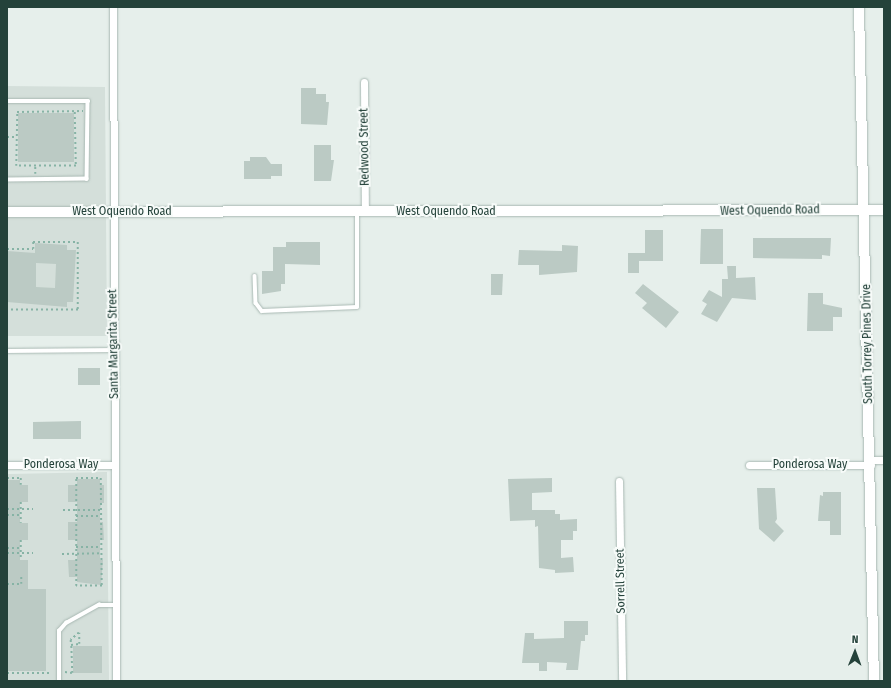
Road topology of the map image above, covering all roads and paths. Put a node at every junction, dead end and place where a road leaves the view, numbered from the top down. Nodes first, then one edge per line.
1 (113, 7) edge
2 (859, 7) edge
3 (364, 82) dead end
4 (7, 101) edge
5 (7, 137) edge
6 (17, 137) junction
7 (7, 180) edge
8 (865, 210) junction
9 (884, 210) edge
10 (7, 212) edge
11 (113, 212) junction
12 (361, 212) junction
13 (7, 249) edge
14 (256, 276) dead end
15 (7, 310) edge
16 (115, 350) junction
17 (7, 351) edge
18 (884, 460) edge
19 (871, 463) junction
20 (7, 465) edge
21 (115, 465) junction
22 (749, 465) dead end
23 (7, 478) edge
24 (619, 481) dead end
25 (21, 485) dead end
26 (21, 502) dead end
27 (7, 509) edge
28 (21, 509) junction
29 (33, 509) dead end
30 (63, 510) dead end
31 (76, 510) junction
32 (101, 510) junction
33 (7, 515) edge
34 (21, 515) junction
35 (76, 516) junction
36 (101, 516) junction
37 (21, 523) dead end
38 (21, 540) dead end
39 (76, 547) junction
40 (101, 547) junction
41 (7, 548) edge
42 (21, 548) junction
43 (7, 553) edge
44 (21, 553) junction
45 (33, 553) dead end
46 (101, 553) junction
47 (62, 554) dead end
48 (76, 554) junction
49 (21, 560) dead end
50 (21, 577) dead end
51 (7, 584) edge
52 (116, 605) junction
53 (71, 645) junction
54 (7, 673) edge
55 (54, 673) dead end
56 (65, 680) edge
57 (59, 681) edge
58 (116, 681) edge
59 (622, 681) edge
60 (874, 681) edge

1 - 11 street, Santa Margarita Street
2 - 8 street, South Torrey Pines Drive
3 - 12 street, Redwood Street
4 - 7 lane
5 - 6 path
6 - 6 path
8 - 9 street, West Oquendo Road
8 - 12 street, West Oquendo Road
8 - 19 street, South Torrey Pines Drive
10 - 11 street, West Oquendo Road
11 - 12 street, West Oquendo Road
11 - 16 street, Santa Margarita Street
12 - 14 lane
13 - 15 path
16 - 17 lane
16 - 21 street, Santa Margarita Street
18 - 19 street, Ponderosa Way
19 - 22 street, Ponderosa Way
19 - 60 street, South Torrey Pines Drive
20 - 21 street, Ponderosa Way
21 - 52 street, Santa Margarita Street
23 - 25 path
24 - 59 street, Sorrell Street
26 - 28 path
27 - 28 path
28 - 29 path
28 - 34 path
30 - 31 path
31 - 32 path
31 - 32 path
31 - 35 path
32 - 36 path
33 - 34 path
34 - 37 path
35 - 36 path
35 - 39 path
36 - 40 path
38 - 42 path
39 - 40 path
39 - 48 path
40 - 46 path
41 - 42 path
42 - 44 path
43 - 44 path
44 - 45 path
44 - 49 path
46 - 48 path
46 - 48 path
47 - 48 path
50 - 51 path
52 - 57 lane
52 - 58 street, Santa Margarita Street
53 - 53 path
53 - 56 path
54 - 55 path

